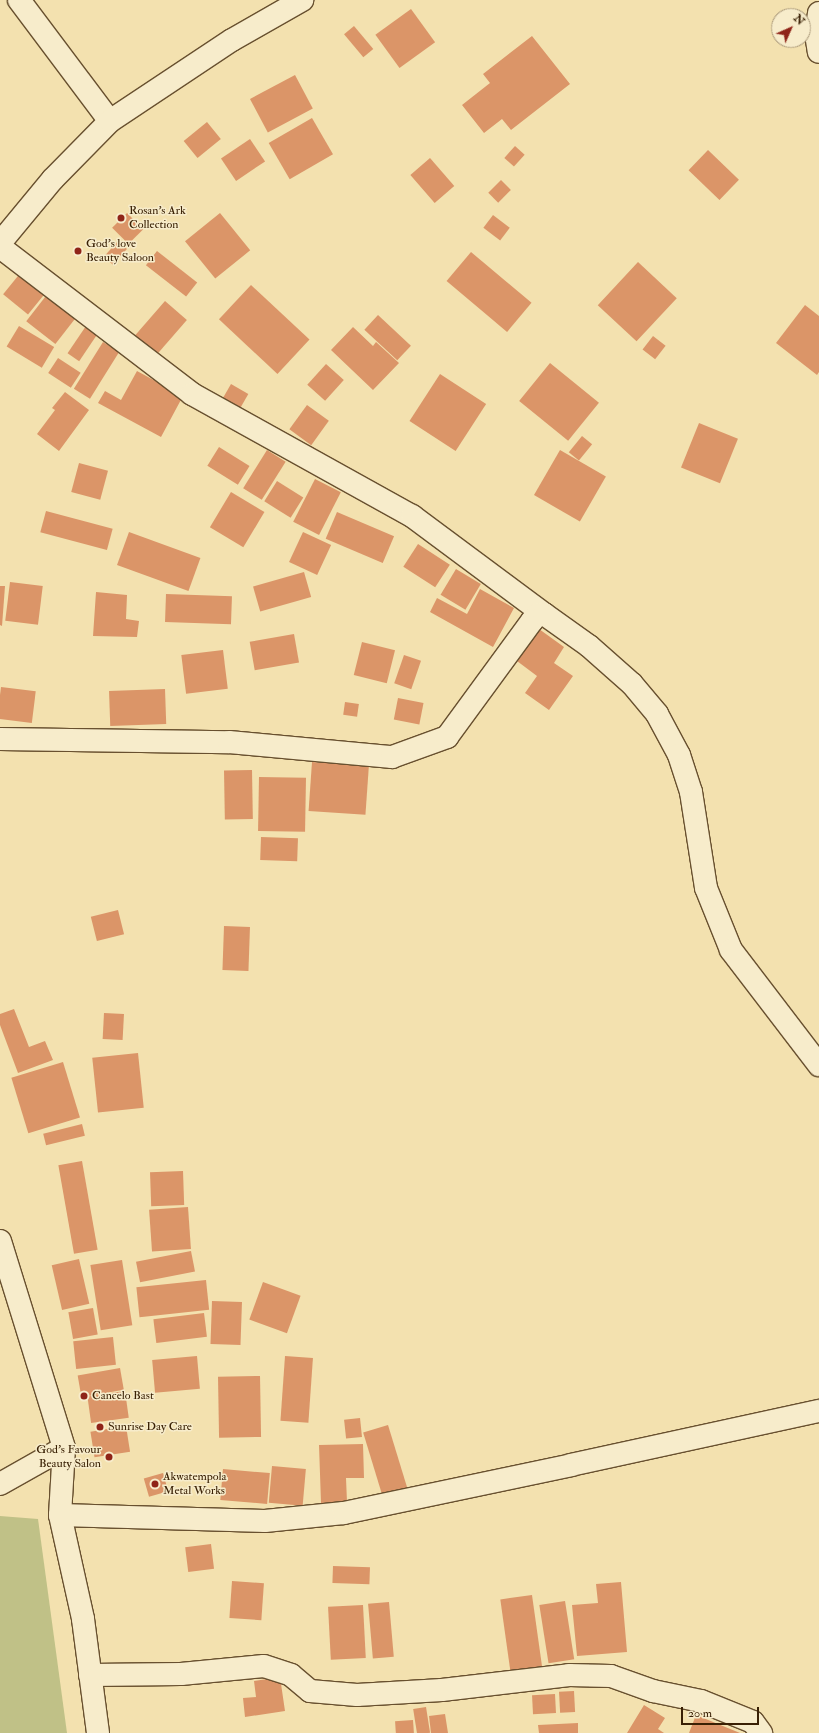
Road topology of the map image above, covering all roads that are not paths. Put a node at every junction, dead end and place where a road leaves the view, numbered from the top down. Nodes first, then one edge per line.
1 (19, 0) edge
2 (302, 0) edge
3 (819, 13) edge
4 (819, 52) edge
5 (110, 121) junction
6 (0, 242) edge
7 (0, 247) edge
8 (544, 614) junction
9 (0, 738) edge
10 (819, 1065) edge
11 (0, 1241) edge
12 (819, 1411) edge
13 (64, 1448) junction
14 (0, 1484) edge
15 (60, 1515) junction
16 (90, 1675) junction
17 (98, 1733) edge
18 (761, 1733) edge

1 - 5 street
2 - 5 street
3 - 4 street
5 - 6 street
7 - 8 street
8 - 9 street
8 - 10 street
11 - 13 street
12 - 15 street
13 - 14 street
13 - 15 street
15 - 16 street
16 - 17 street
16 - 18 street

